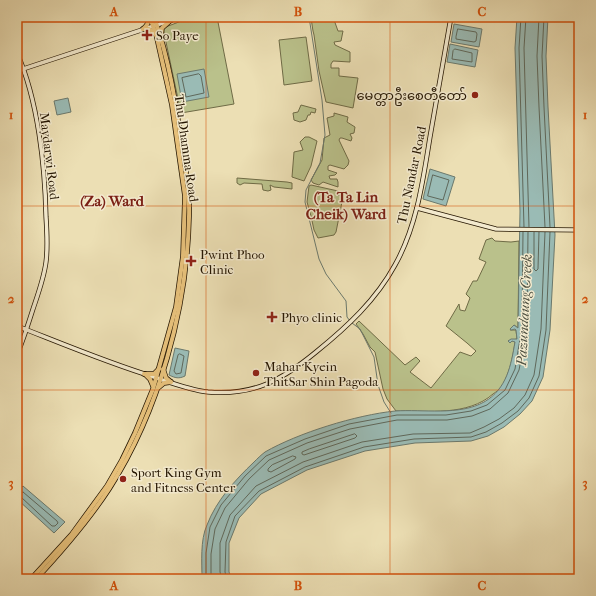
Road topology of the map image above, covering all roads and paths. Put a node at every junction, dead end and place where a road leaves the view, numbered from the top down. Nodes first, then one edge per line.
1 (150, 17) edge
2 (155, 17) edge
3 (181, 17) edge
4 (451, 17) edge
5 (171, 20) junction
6 (155, 25) junction
7 (143, 29) junction
8 (158, 38) junction
9 (17, 53) edge
10 (24, 69) junction
11 (17, 71) edge
12 (417, 208) junction
13 (579, 230) edge
14 (17, 326) edge
15 (26, 330) junction
16 (17, 355) edge
17 (162, 367) junction
18 (144, 374) junction
19 (158, 379) junction
20 (171, 382) junction
21 (155, 389) junction
22 (108, 487) junction
23 (31, 579) edge
24 (36, 579) edge

1 - 6 main road, Thu Dhamma Road
1 - 7 main road
2 - 5 main road
2 - 6 main road, Thu Dhamma Road
3 - 5 main road
4 - 12 main road, Thu Nandar Road
5 - 6 main road
5 - 8 main road
6 - 7 main road
6 - 8 main road, Thu Dhamma Road
7 - 8 main road
7 - 10 main road
8 - 17 main road, Thu Dhamma Road
9 - 10 main road, Maydarwi Road
10 - 11 main road
10 - 15 main road, Maydarwi Road
12 - 13 main road
12 - 20 main road, Thu Nandar Road
14 - 15 main road
15 - 16 main road, Maydarwi Road
15 - 18 main road, Thu Nandar Road
17 - 18 main road
17 - 19 main road, Thu Dhamma Road
17 - 20 main road
18 - 19 main road, Thu Nandar Road
18 - 21 main road
19 - 20 main road, Thu Nandar Road
19 - 21 main road, Thu Dhamma Road
20 - 21 main road
21 - 22 main road, Thu Dhamma Road
22 - 23 main road, Thu Dhamma Road
22 - 24 main road, Thu Dhamma Road

